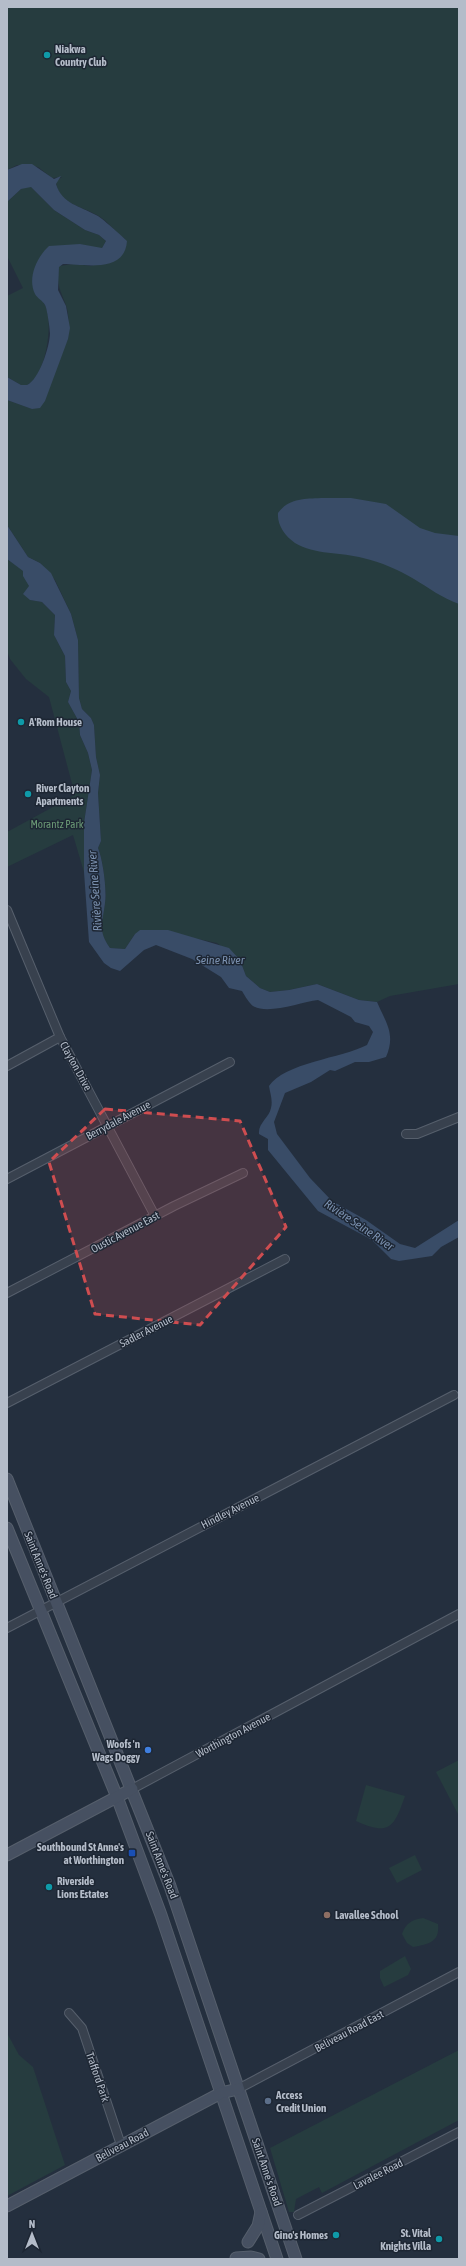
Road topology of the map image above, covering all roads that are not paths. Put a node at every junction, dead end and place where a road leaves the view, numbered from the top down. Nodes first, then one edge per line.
1 (7, 910) edge
2 (60, 1037) junction
3 (230, 1062) dead end
4 (7, 1066) edge
5 (459, 1117) edge
6 (108, 1125) junction
7 (406, 1134) dead end
8 (243, 1173) dead end
9 (7, 1179) edge
10 (155, 1216) junction
11 (285, 1259) dead end
12 (7, 1293) edge
13 (454, 1395) dead end
14 (7, 1403) edge
15 (7, 1479) edge
16 (7, 1528) edge
17 (56, 1602) junction
18 (41, 1610) junction
19 (459, 1614) edge
20 (7, 1628) edge
21 (132, 1789) junction
22 (117, 1797) junction
23 (7, 1855) edge
24 (459, 1972) edge
25 (69, 2013) dead end
26 (238, 2089) junction
27 (221, 2093) junction
28 (459, 2132) edge
29 (121, 2145) junction
30 (7, 2206) edge
31 (261, 2211) junction
32 (298, 2215) dead end
33 (248, 2242) dead end
34 (236, 2258) edge
35 (259, 2259) edge
36 (277, 2259) edge
37 (296, 2259) edge

1 - 2 street, Clayton Drive
2 - 4 street
2 - 6 street, Clayton Drive
3 - 6 street, Berrydale Avenue
5 - 7 street
6 - 9 street, Berrydale Avenue
6 - 10 street, Clayton Drive
8 - 10 street, Oustic Avenue East
10 - 12 street, Oustic Avenue East
11 - 14 street, Sadler Avenue
13 - 17 street, Hindley Avenue
15 - 17 main road, Saint Anne's Road
16 - 18 main road, Saint Anne's Road
17 - 18 street, Hindley Avenue
17 - 21 main road, Saint Anne's Road
18 - 20 street, Hindley Avenue
18 - 22 main road, Saint Anne's Road
19 - 21 street, Worthington Avenue
21 - 22 main road, Worthington Avenue
21 - 26 main road, Saint Anne's Road
22 - 23 main road, Worthington Avenue
22 - 27 main road, Saint Anne's Road
24 - 26 street, Beliveau Road East
25 - 29 street, Trafford Park
26 - 27 main road, Beliveau Road
26 - 37 main road, Saint Anne's Road
27 - 29 main road, Beliveau Road
27 - 31 main road, Saint Anne's Road
28 - 32 street, Lavalee Road
29 - 30 main road, Beliveau Road
31 - 33 main road
31 - 36 main road, Saint Anne's Road
34 - 35 main road

